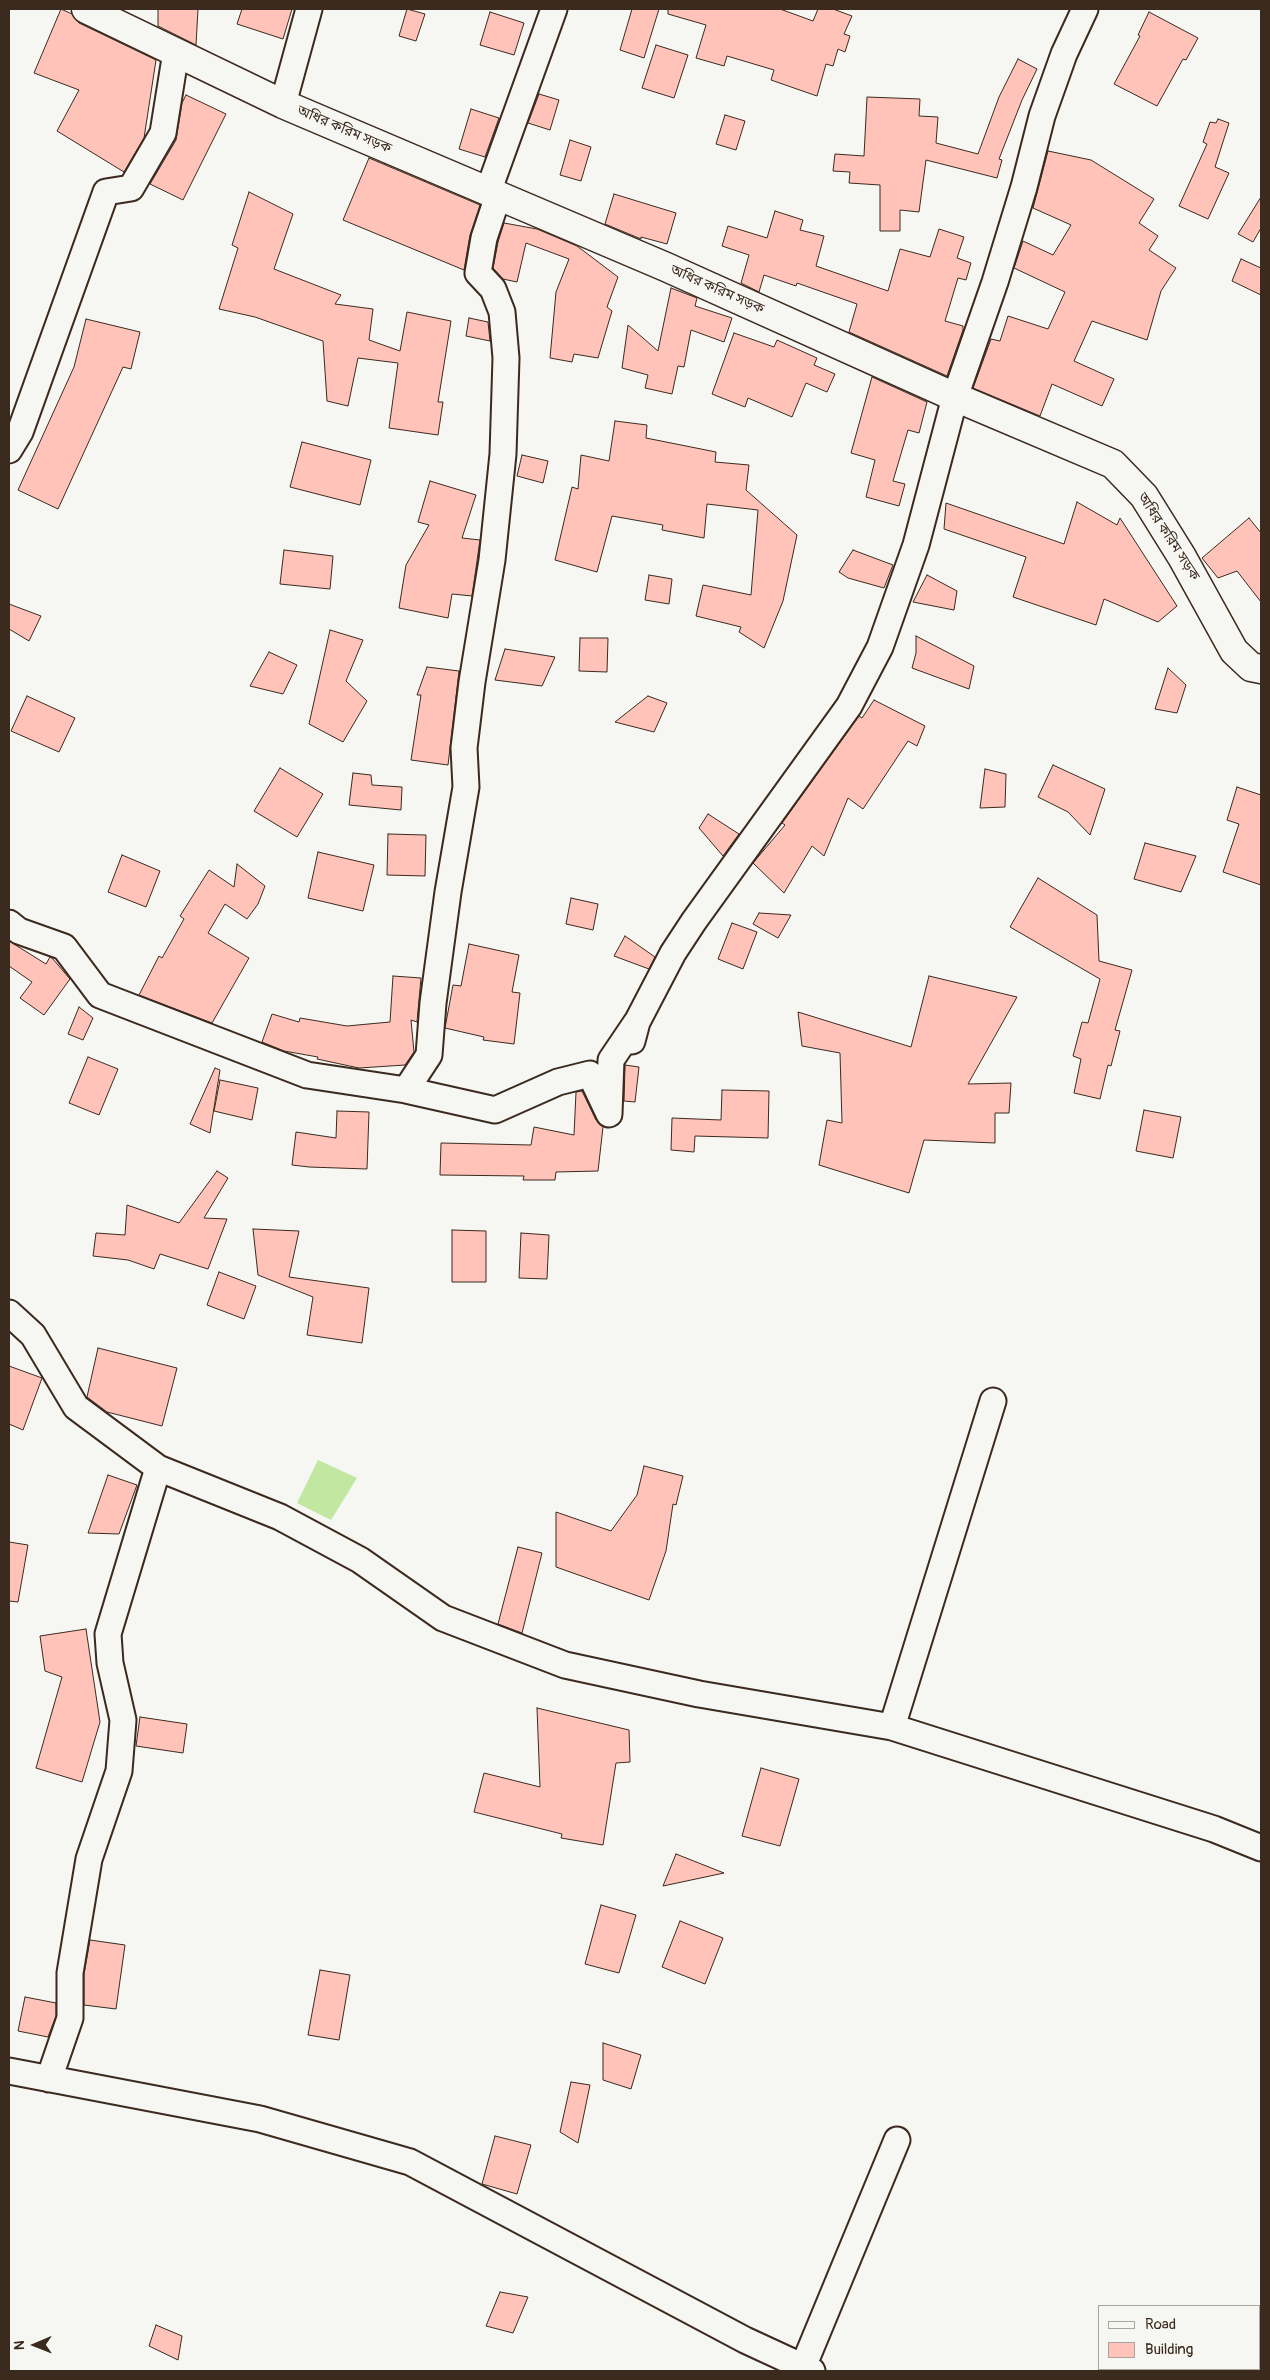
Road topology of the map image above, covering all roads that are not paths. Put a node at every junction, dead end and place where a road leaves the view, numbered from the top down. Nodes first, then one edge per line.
1 (86, 9) edge
2 (309, 9) edge
3 (554, 9) edge
4 (1086, 9) edge
5 (176, 52) junction
6 (283, 104) junction
7 (493, 194) junction
8 (955, 397) junction
9 (9, 450) edge
10 (1261, 669) edge
11 (9, 923) edge
12 (406, 1090) junction
13 (9, 1313) edge
14 (993, 1401) dead end
15 (158, 1468) junction
16 (892, 1727) junction
17 (1261, 1848) edge
18 (9, 2071) edge
19 (49, 2079) junction
20 (897, 2140) dead end
21 (807, 2369) edge

1 - 5 main road, অধির করিম সড়ক
2 - 6 street
3 - 7 street
4 - 8 street
5 - 6 main road, অধির করিম সড়ক
5 - 9 street
6 - 7 main road, অধির করিম সড়ক
7 - 8 main road, অধির করিম সড়ক
7 - 12 street
8 - 10 main road, অধির করিম সড়ক
8 - 12 street
11 - 12 street
13 - 15 street
14 - 16 street
15 - 16 street
15 - 19 street
16 - 17 street
18 - 19 street
19 - 21 street
20 - 21 street

